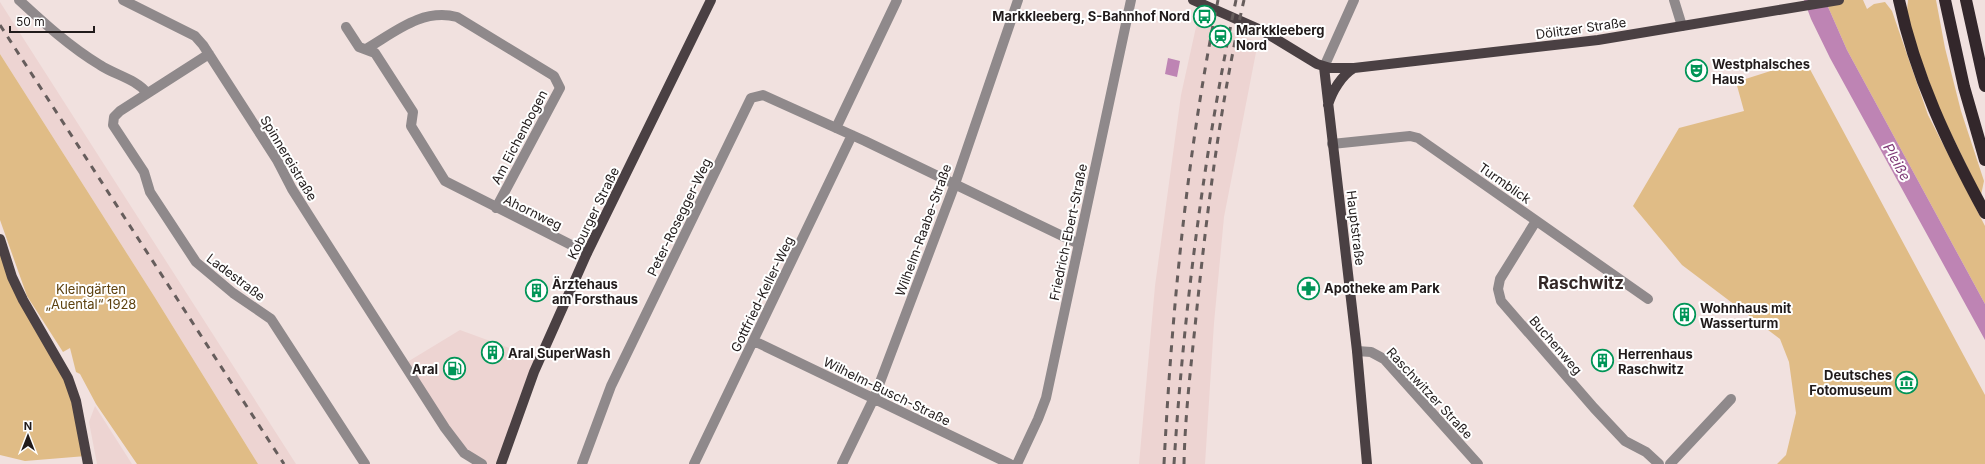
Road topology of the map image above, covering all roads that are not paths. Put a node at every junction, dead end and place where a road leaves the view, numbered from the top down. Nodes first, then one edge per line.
1 (19, 0) edge
2 (123, 0) edge
3 (711, 0) edge
4 (897, 0) edge
5 (1018, 0) edge
6 (1131, 0) edge
7 (1193, 0) edge
8 (1354, 0) edge
9 (1674, 0) edge
10 (1839, 0) edge
11 (1899, 0) edge
12 (1945, 0) edge
13 (1966, 0) edge
14 (1682, 26) junction
15 (346, 27) dead end
16 (366, 49) junction
17 (209, 54) junction
18 (1324, 67) junction
19 (1354, 68) junction
20 (1985, 86) edge
21 (147, 93) junction
22 (1327, 108) junction
23 (836, 128) junction
24 (852, 135) junction
25 (1332, 144) junction
26 (1985, 160) edge
27 (955, 184) junction
28 (496, 208) junction
29 (1985, 214) edge
30 (1536, 221) junction
31 (0, 239) edge
32 (1079, 244) junction
33 (587, 253) junction
34 (1648, 299) dead end
35 (754, 341) junction
36 (1357, 351) junction
37 (874, 398) junction
38 (1731, 399) dead end
39 (88, 464) edge
40 (365, 464) edge
41 (482, 464) edge
42 (501, 464) edge
43 (582, 464) edge
44 (694, 464) edge
45 (842, 464) edge
46 (1010, 464) edge
47 (1017, 464) edge
48 (1367, 464) edge
49 (1478, 464) edge
50 (1659, 464) edge
51 (1670, 464) edge

1 - 21 street
2 - 17 street, Spinnereistraße
3 - 33 main road, Koburger Straße
4 - 23 street
5 - 27 street, Wilhelm-Raabe-Straße
6 - 32 street, Friedrich-Ebert-Straße
7 - 18 main road
8 - 18 street
9 - 14 street
10 - 14 main road, Dölitzer Straße
11 - 29 highway
12 - 26 highway
13 - 20 highway
14 - 19 main road, Dölitzer Straße
15 - 16 street, Ahornweg
16 - 28 street, Ahornweg
16 - 28 street, Am Eichenbogen
17 - 21 street
17 - 41 street, Spinnereistraße
18 - 19 main road, Dölitzer Straße
18 - 22 main road, Hauptstraße
19 - 22 main road
21 - 40 street, Ladestraße
22 - 25 main road, Hauptstraße
23 - 24 street
23 - 43 street, Peter-Rosegger-Weg
24 - 27 street
24 - 35 street, Gottfried-Keller-Weg
25 - 30 street, Turmblick
25 - 36 main road, Hauptstraße
27 - 32 street
27 - 37 street, Wilhelm-Raabe-Straße
28 - 33 street, Ahornweg
30 - 34 street, Turmblick
30 - 50 street, Buchenweg
31 - 39 main road
32 - 47 street, Friedrich-Ebert-Straße
33 - 42 main road, Koburger Straße
35 - 37 street, Wilhelm-Busch-Straße
35 - 44 street, Gottfried-Keller-Weg
36 - 48 main road, Hauptstraße
36 - 49 street, Raschwitzer Straße
37 - 45 street, Wilhelm-Raabe-Straße
37 - 46 street, Wilhelm-Busch-Straße
38 - 51 street

